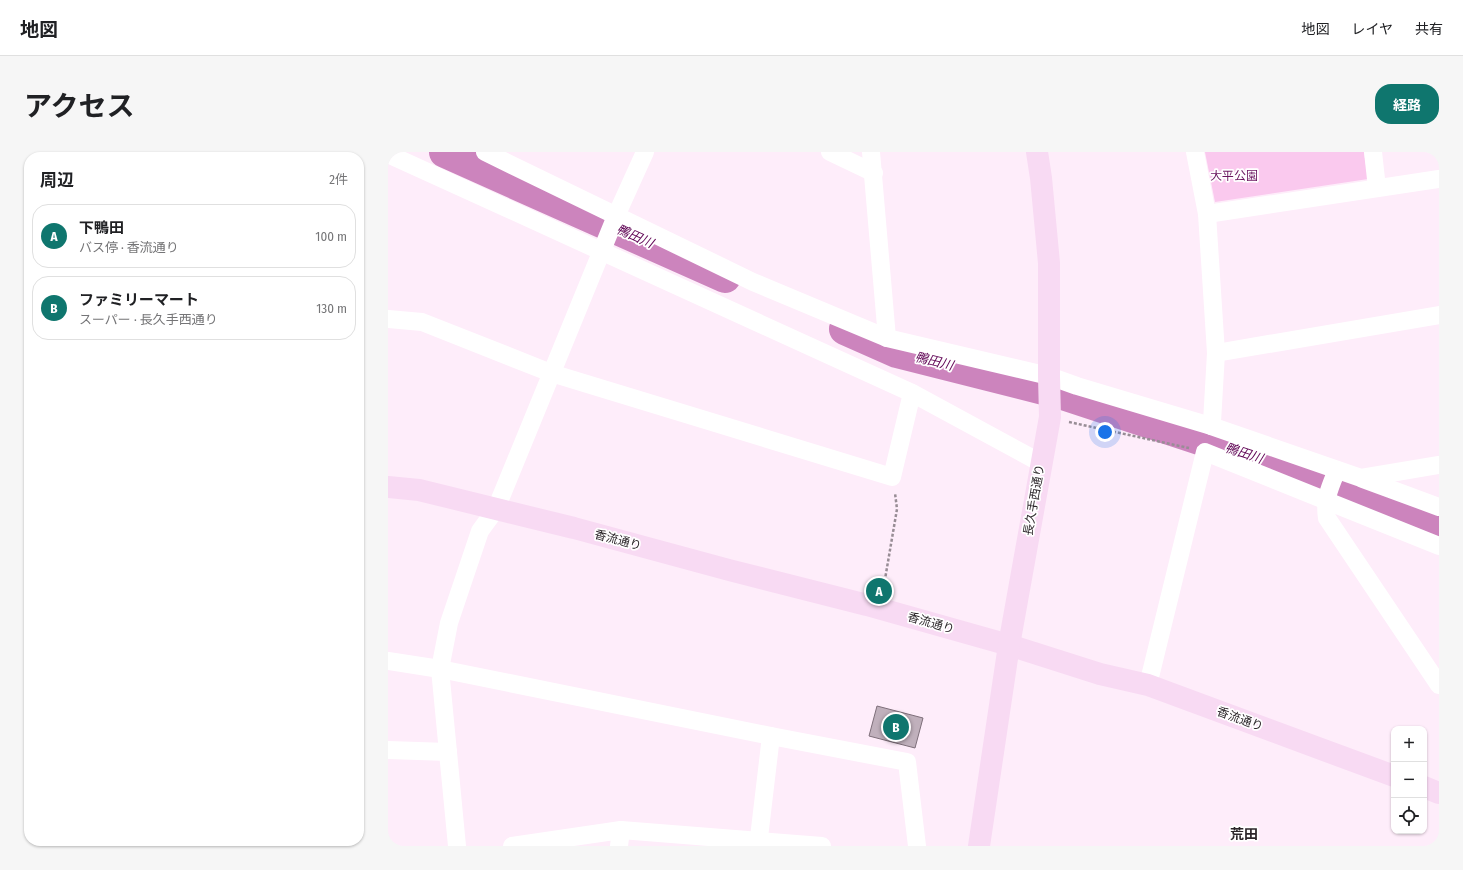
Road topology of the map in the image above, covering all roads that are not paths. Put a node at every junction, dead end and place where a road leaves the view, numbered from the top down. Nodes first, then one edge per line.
1 (485, 152) edge
2 (646, 152) edge
3 (830, 152) edge
4 (871, 152) edge
5 (1037, 152) edge
6 (1195, 152) edge
7 (1372, 152) edge
8 (388, 154) edge
9 (874, 173) junction
10 (1439, 179) edge
11 (1377, 188) junction
12 (1208, 214) junction
13 (616, 216) junction
14 (601, 251) junction
15 (1439, 315) edge
16 (388, 319) edge
17 (887, 338) junction
18 (1216, 353) junction
19 (551, 373) junction
20 (1049, 376) junction
21 (912, 393) junction
22 (1211, 426) junction
23 (1041, 463) junction
24 (1439, 465) edge
25 (1337, 470) junction
26 (1361, 478) junction
27 (388, 487) edge
28 (1327, 500) junction
29 (1439, 507) edge
30 (496, 509) junction
31 (1439, 546) edge
32 (1009, 645) junction
33 (388, 661) edge
34 (440, 669) junction
35 (1148, 685) junction
36 (1439, 685) edge
37 (771, 736) junction
38 (388, 750) edge
39 (448, 752) junction
40 (1391, 775) edge
41 (1427, 788) edge
42 (1439, 793) edge
43 (620, 838) edge
44 (758, 844) edge
45 (522, 845) edge
46 (457, 846) edge
47 (822, 846) edge
48 (916, 846) edge
49 (979, 846) edge

1 - 13 street
2 - 13 street
3 - 9 street
4 - 9 street
5 - 20 street, 長久手西通り
6 - 12 street
7 - 11 street
8 - 14 street
9 - 17 street
10 - 11 street
11 - 12 street
12 - 18 street
13 - 14 street
13 - 17 street
14 - 19 street
14 - 21 street
15 - 18 street
16 - 19 street
17 - 20 street
18 - 22 street
19 - 21 street
19 - 30 street
20 - 22 street
20 - 23 street, 長久手西通り
21 - 23 street
22 - 25 street
23 - 32 street, 長久手西通り
24 - 26 street
25 - 26 street
25 - 28 street
26 - 29 street
27 - 30 street, 香流通り
28 - 31 street
28 - 35 street
28 - 36 street
30 - 32 street, 香流通り
30 - 34 street
32 - 35 street, 香流通り
32 - 49 street, 長久手西通り
33 - 34 street
34 - 37 street
34 - 39 street
35 - 40 street, 香流通り
37 - 44 street
37 - 48 street
38 - 39 street
39 - 46 street
41 - 42 street
43 - 44 street
43 - 45 street
44 - 47 street

